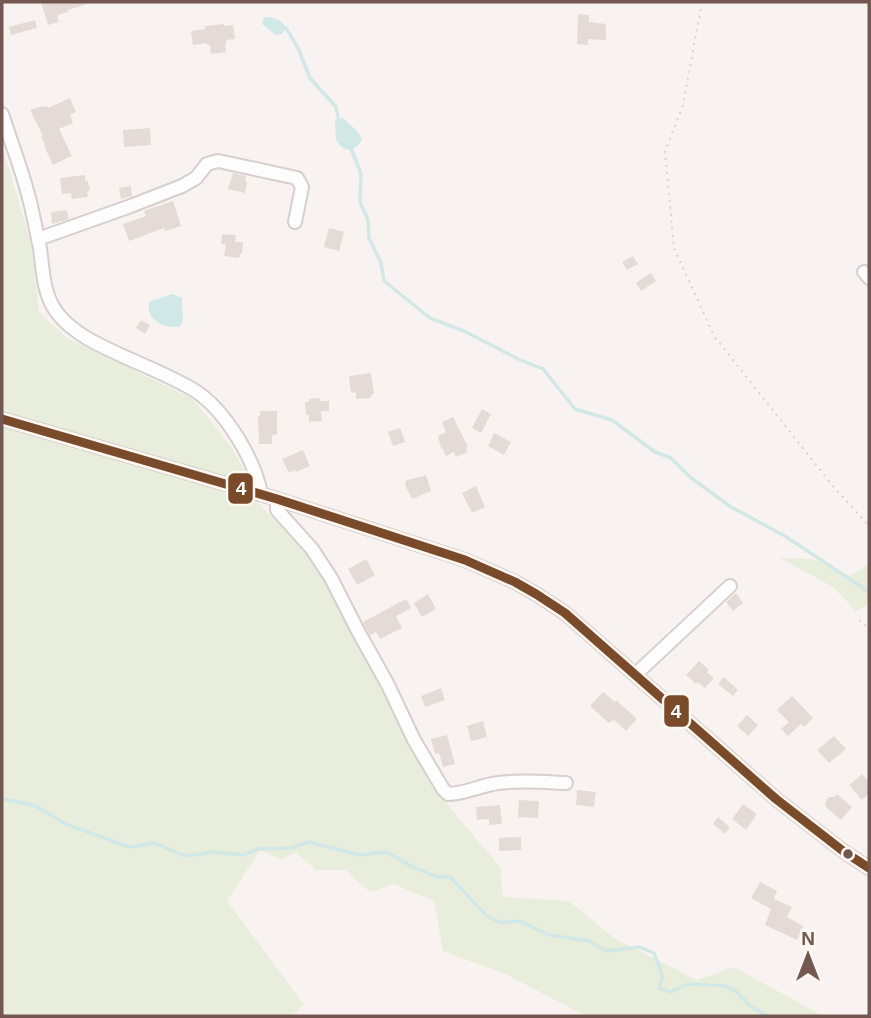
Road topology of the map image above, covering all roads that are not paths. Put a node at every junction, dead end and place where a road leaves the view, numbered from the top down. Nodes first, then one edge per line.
1 (2, 114) edge
2 (295, 222) dead end
3 (38, 239) junction
4 (2, 419) edge
5 (261, 494) junction
6 (277, 499) junction
7 (730, 586) dead end
8 (636, 674) junction
9 (566, 783) dead end
10 (869, 867) edge

1 - 3 street
2 - 3 street
3 - 5 street
4 - 5 street
5 - 6 street
6 - 8 street
6 - 9 street
7 - 8 street
8 - 10 street

